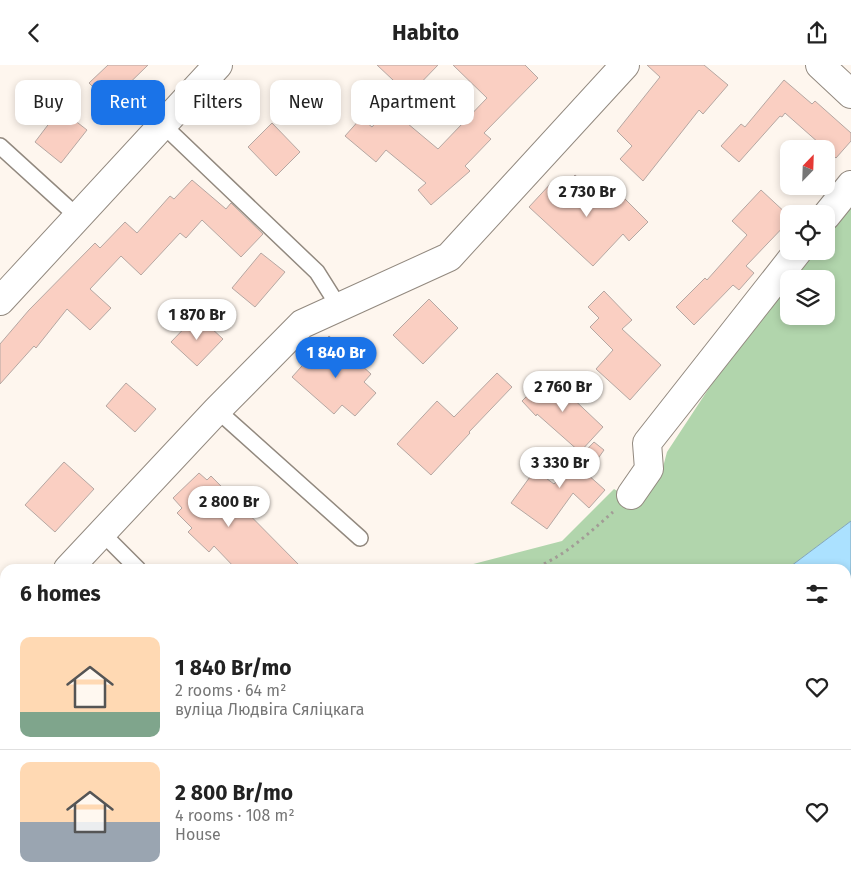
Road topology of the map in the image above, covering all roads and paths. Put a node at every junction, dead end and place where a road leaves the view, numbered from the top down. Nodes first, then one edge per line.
1 (218, 65) edge
2 (625, 65) edge
3 (820, 65) edge
4 (851, 94) edge
5 (165, 123) edge
6 (163, 125) joint
7 (0, 146) edge
8 (851, 185) edge
9 (835, 205) edge
10 (78, 217) junction
11 (791, 260) edge
12 (0, 301) edge
13 (339, 307) junction
14 (217, 410) junction
15 (631, 495) joint
16 (102, 533) junction
17 (360, 537) dead end
18 (73, 564) edge
19 (133, 564) edge
20 (545, 564) edge

1 - 5 street
2 - 13 street
3 - 4 street
6 - 10 street
6 - 13 lane
7 - 10 lane
8 - 9 street
10 - 12 street
11 - 15 street
13 - 14 street
14 - 16 street
14 - 17 lane
15 - 20 path
16 - 18 street
16 - 19 lane

